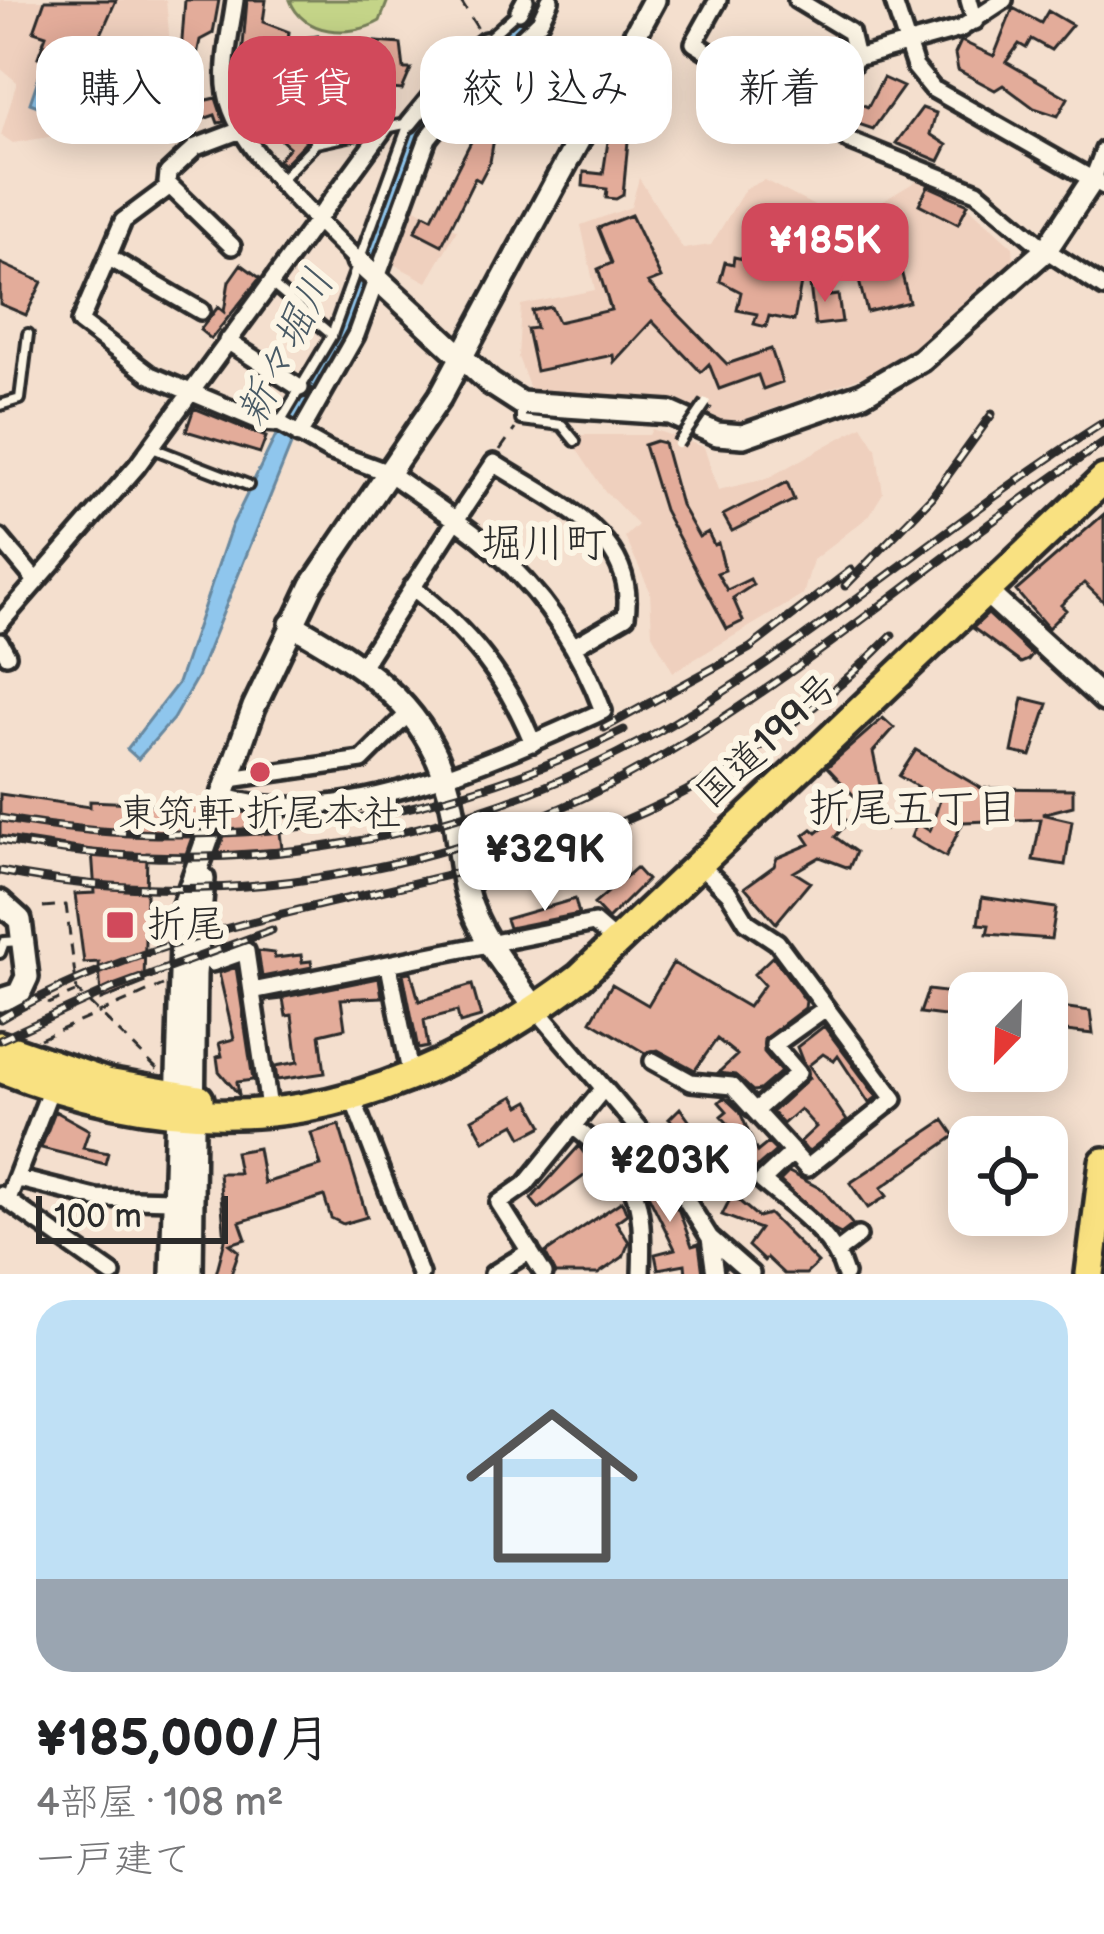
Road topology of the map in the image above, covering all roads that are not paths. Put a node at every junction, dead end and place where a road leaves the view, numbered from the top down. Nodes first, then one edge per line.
1 (235, 0) edge
2 (550, 0) edge
3 (654, 0) edge
4 (718, 0) edge
5 (797, 0) edge
6 (893, 0) edge
7 (969, 0) edge
8 (1004, 0) edge
9 (522, 5) edge
10 (975, 21) junction
11 (231, 36) edge
12 (490, 36) edge
13 (525, 36) edge
14 (698, 36) edge
15 (851, 36) edge
16 (906, 44) junction
17 (864, 56) edge
18 (420, 110) edge
19 (409, 123) junction
20 (396, 124) edge
21 (228, 135) edge
22 (864, 143) edge
23 (252, 144) edge
24 (314, 144) edge
25 (372, 144) edge
26 (425, 144) edge
27 (1104, 150) edge
28 (281, 179) junction
29 (1098, 183) edge
30 (170, 186) junction
31 (316, 219) junction
32 (232, 246) dead end
33 (1046, 250) junction
34 (108, 257) junction
35 (368, 270) junction
36 (270, 283) junction
37 (1104, 288) edge
38 (201, 311) dead end
39 (28, 334) dead end
40 (332, 334) junction
41 (227, 341) junction
42 (461, 356) junction
43 (300, 388) junction
44 (190, 393) junction
45 (706, 403) dead end
46 (0, 405) edge
47 (521, 411) junction
48 (289, 429) junction
49 (575, 441) dead end
50 (677, 444) dead end
51 (150, 447) junction
52 (389, 472) junction
53 (1104, 479) edge
54 (248, 485) dead end
55 (456, 520) junction
56 (0, 538) edge
57 (36, 581) junction
58 (412, 587) junction
59 (985, 591) junction
60 (0, 623) edge
61 (291, 624) junction
62 (576, 645) junction
63 (363, 665) junction
64 (1104, 700) edge
65 (411, 711) junction
66 (532, 743) junction
67 (446, 776) junction
68 (227, 788) junction
69 (697, 861) junction
70 (0, 902) edge
71 (23, 941) junction
72 (616, 942) junction
73 (488, 944) junction
74 (0, 953) edge
75 (212, 963) dead end
76 (389, 966) junction
77 (252, 991) junction
78 (0, 1000) edge
79 (537, 1010) junction
80 (823, 1010) junction
81 (0, 1046) edge
82 (653, 1061) dead end
83 (0, 1068) edge
84 (411, 1077) junction
85 (51, 1088) junction
86 (604, 1088) junction
87 (351, 1094) junction
88 (179, 1099) junction
89 (268, 1101) junction
90 (755, 1111) junction
91 (573, 1126) junction
92 (791, 1154) junction
93 (1104, 1162) edge
94 (19, 1179) junction
95 (4, 1197) edge
96 (172, 1200) junction
97 (858, 1237) dead end
98 (710, 1238) junction
99 (530, 1251) junction
100 (837, 1252) junction
101 (112, 1274) edge
102 (172, 1274) edge
103 (191, 1274) edge
104 (420, 1274) edge
105 (493, 1274) edge
106 (544, 1274) edge
107 (640, 1274) edge
108 (715, 1274) edge
109 (751, 1274) edge
110 (845, 1274) edge
111 (1090, 1274) edge

1 - 11 street
2 - 13 street
3 - 42 street
4 - 14 street
5 - 15 street
6 - 16 street
7 - 10 street
8 - 10 street
9 - 12 lane
10 - 16 street
16 - 17 street
16 - 29 street
18 - 19 street
19 - 20 lane
19 - 35 lane
21 - 30 street
22 - 33 street
23 - 28 street
24 - 28 lane
25 - 31 street
26 - 35 street
27 - 29 street
28 - 31 street
29 - 33 street
30 - 32 street
30 - 34 street
31 - 35 street
31 - 36 street
33 - 37 street
33 - 47 street
34 - 38 street
34 - 44 street
35 - 40 lane
35 - 42 street
35 - 48 street
36 - 40 lane
36 - 41 street
39 - 46 lane
40 - 43 lane
41 - 43 street
41 - 44 street
42 - 47 street
42 - 52 street
43 - 48 lane
44 - 48 street
44 - 51 street
45 - 50 lane, bridge
47 - 49 lane
48 - 52 street
51 - 54 lane
51 - 57 street
52 - 55 street
52 - 61 street
53 - 59 highway, 国道199号
55 - 58 street
55 - 62 street
55 - 62 street
56 - 57 street
57 - 60 street
58 - 63 street
58 - 66 street
59 - 64 street
59 - 69 highway, 国道199号
61 - 63 street
61 - 68 street
62 - 66 street
63 - 65 street
65 - 67 street
65 - 68 street
66 - 67 street
67 - 68 street
67 - 73 street
68 - 88 street
69 - 72 highway, 国道199号
69 - 80 street
70 - 71 street
71 - 74 lane
71 - 78 street
72 - 73 street
72 - 79 highway, 国道199号
73 - 76 street
73 - 79 street
75 - 77 street
76 - 77 street
76 - 84 street
77 - 89 street
79 - 84 highway, 国道199号
79 - 86 street
80 - 90 street
80 - 92 street
81 - 88 highway, 国道199号
82 - 90 street
83 - 85 highway, 国道199号
84 - 87 highway, 国道199号
85 - 88 highway, 国道199号
85 - 94 street
86 - 91 street
86 - 98 street
87 - 88 highway, 国道199号
87 - 89 highway, 国道199号
87 - 104 street
88 - 89 highway, 国道199号
88 - 96 street
88 - 103 street
90 - 92 street
91 - 99 street
91 - 107 street
92 - 100 street
93 - 111 highway
94 - 95 street
94 - 96 street
95 - 101 street
96 - 102 street
97 - 100 street
98 - 108 street
98 - 109 street
99 - 105 street
99 - 106 street
100 - 110 street

